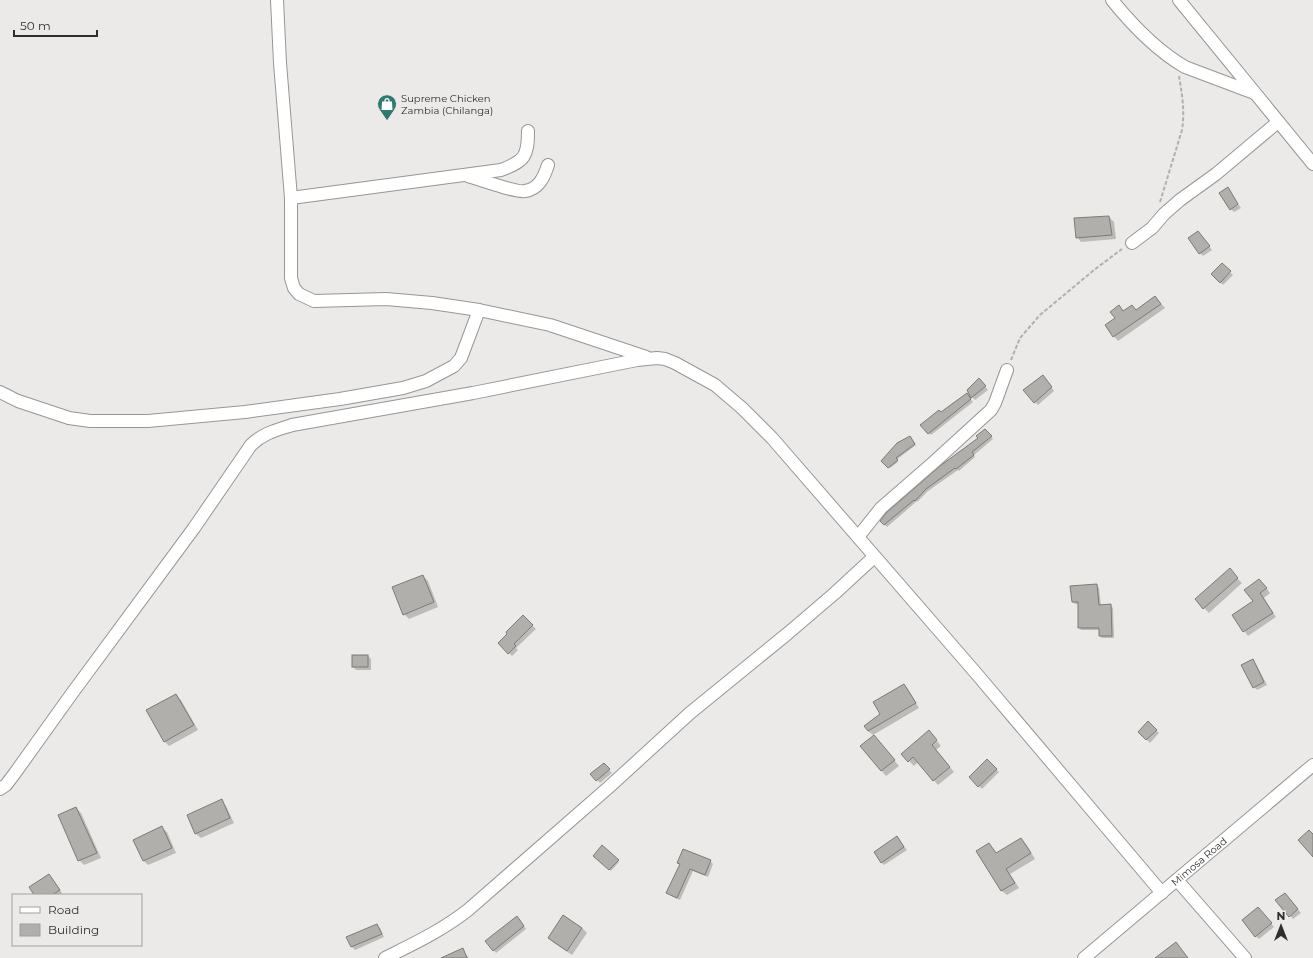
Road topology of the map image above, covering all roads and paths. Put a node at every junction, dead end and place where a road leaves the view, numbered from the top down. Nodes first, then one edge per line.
1 (277, 0) edge
2 (1112, 0) edge
3 (1179, 0) edge
4 (1176, 61) junction
5 (1255, 93) junction
6 (1278, 122) junction
7 (528, 131) dead end
8 (1313, 164) edge
9 (548, 165) dead end
10 (464, 175) junction
11 (291, 198) junction
12 (1159, 206) dead end
13 (1132, 242) joint
14 (479, 310) junction
15 (650, 358) junction
16 (1007, 370) joint
17 (0, 392) edge
18 (858, 537) junction
19 (874, 557) junction
20 (1313, 765) edge
21 (0, 789) edge
22 (1177, 880) junction
23 (1162, 893) junction
24 (385, 958) edge
25 (1084, 958) edge
26 (1244, 958) edge

1 - 11 street
2 - 4 street
3 - 5 street
4 - 5 street
4 - 12 path
5 - 6 street
6 - 8 street
6 - 13 street
7 - 10 street
9 - 10 street
10 - 11 street
11 - 14 street
13 - 16 path
14 - 15 street
14 - 17 street
15 - 18 street
15 - 21 street
16 - 18 street
18 - 19 street
19 - 23 street
19 - 24 street
20 - 22 street, Mimosa Road
22 - 23 street, Mimosa Road
22 - 26 street
23 - 25 street, Mimosa Road

